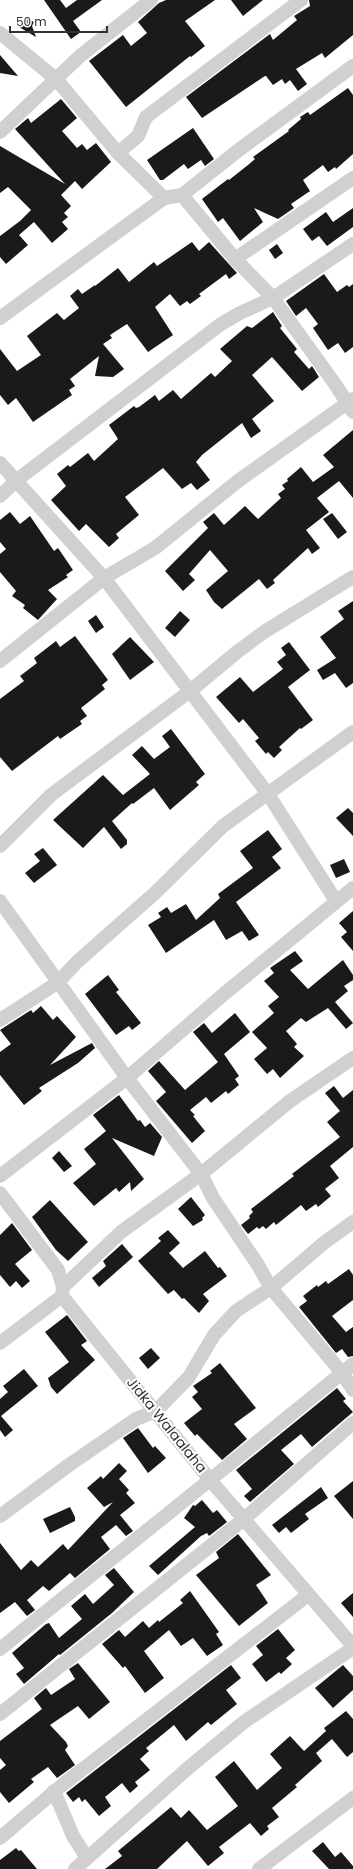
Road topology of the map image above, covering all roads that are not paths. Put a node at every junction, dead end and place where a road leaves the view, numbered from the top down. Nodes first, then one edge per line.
1 (151, 0) edge
2 (301, 0) edge
3 (0, 34) edge
4 (353, 66) edge
5 (56, 79) junction
6 (0, 132) edge
7 (118, 153) junction
8 (353, 178) edge
9 (182, 195) junction
10 (164, 198) junction
11 (353, 244) edge
12 (235, 259) junction
13 (273, 298) junction
14 (0, 318) edge
15 (351, 405) edge
16 (0, 463) edge
17 (17, 480) junction
18 (0, 496) edge
19 (353, 577) edge
20 (104, 578) junction
21 (0, 661) edge
22 (190, 691) junction
23 (353, 732) edge
24 (268, 794) junction
25 (0, 846) edge
26 (353, 888) edge
27 (0, 901) edge
28 (336, 901) junction
29 (57, 982) junction
30 (0, 1020) edge
31 (353, 1058) edge
32 (127, 1078) junction
33 (201, 1174) junction
34 (0, 1176) edge
35 (0, 1192) edge
36 (353, 1222) edge
37 (270, 1288) junction
38 (63, 1292) junction
39 (0, 1342) edge
40 (353, 1364) edge
41 (342, 1373) junction
42 (353, 1390) edge
43 (156, 1411) junction
44 (353, 1423) edge
45 (211, 1481) junction
46 (0, 1516) edge
47 (244, 1519) junction
48 (308, 1595) junction
49 (353, 1647) edge
50 (0, 1649) edge
51 (0, 1714) edge
52 (54, 1791) junction
53 (353, 1798) edge
54 (0, 1838) edge
55 (87, 1858) junction
56 (75, 1869) edge
57 (259, 1869) edge

1 - 5 street
2 - 7 street
3 - 5 street
4 - 9 street
5 - 6 street
5 - 7 street
7 - 10 street
8 - 12 street
9 - 10 street
9 - 12 street
10 - 14 street
11 - 13 street
12 - 13 street
13 - 15 street
13 - 17 street
15 - 20 street
16 - 17 street
17 - 18 street
17 - 20 street
19 - 22 street
20 - 21 street
20 - 22 street
22 - 24 street
22 - 25 street
23 - 24 street
24 - 28 street
24 - 29 street
26 - 28 street
27 - 29 street
28 - 32 street
29 - 30 street
29 - 32 street
31 - 33 street
32 - 33 street
32 - 34 street
33 - 37 street
33 - 38 street
35 - 38 street, Jidka Walaalaha
36 - 37 street
37 - 41 street
37 - 43 street
38 - 39 street
38 - 43 street, Jidka Walaalaha
40 - 41 street
41 - 42 street
41 - 45 street
43 - 45 street, Jidka Walaalaha
43 - 46 street
44 - 47 street
45 - 47 street, Jidka Walaalaha
45 - 50 street
47 - 48 street, Jidka Walaalaha
47 - 51 street
48 - 49 street, Jidka Walaalaha
48 - 52 street
49 - 55 street
52 - 54 street
52 - 55 street
53 - 57 street
55 - 56 street

